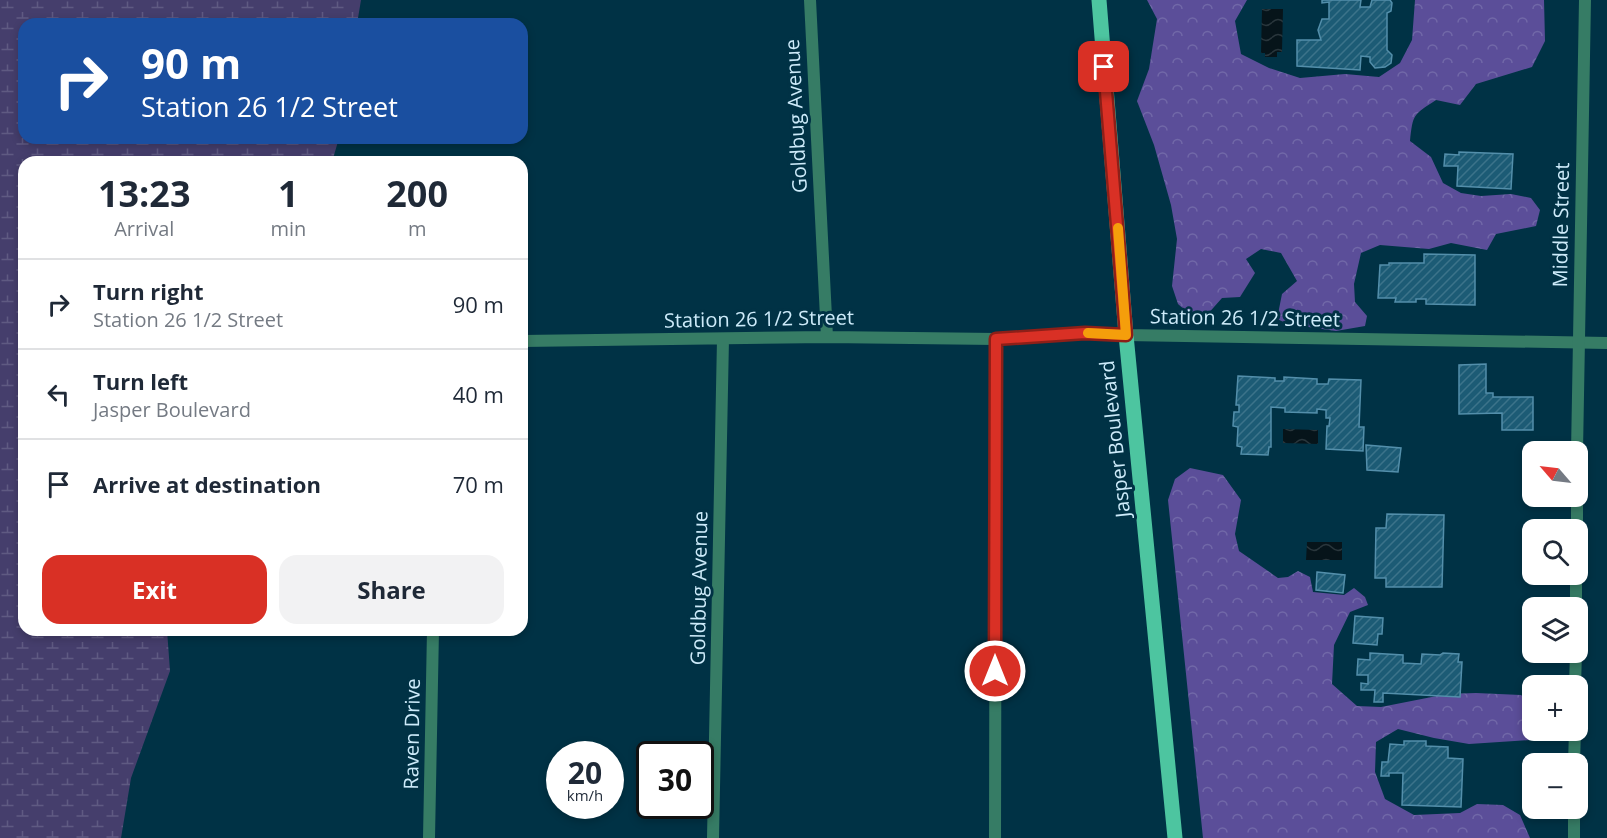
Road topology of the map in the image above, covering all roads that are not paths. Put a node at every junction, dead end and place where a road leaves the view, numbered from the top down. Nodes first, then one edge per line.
1 (810, 0) edge
2 (1099, 0) edge
3 (1585, 0) edge
4 (1126, 335) junction
5 (827, 337) junction
6 (723, 339) junction
7 (996, 339) junction
8 (528, 340) edge
9 (1578, 343) junction
10 (1607, 343) edge
11 (1577, 441) edge
12 (433, 636) edge
13 (1574, 819) edge
14 (429, 838) edge
15 (713, 838) edge
16 (995, 838) edge
17 (1175, 838) edge
18 (1574, 838) edge

1 - 5 street, Goldbug Avenue
2 - 4 main road, Jasper Boulevard
3 - 9 street, Middle Street
4 - 7 street, Station 26 1/2 Street
4 - 9 street, Station 26 1/2 Street
4 - 17 main road, Jasper Boulevard
5 - 6 street, Station 26 1/2 Street
5 - 7 street, Station 26 1/2 Street
6 - 8 street, Station 26 1/2 Street
6 - 15 street, Goldbug Avenue
7 - 16 street
9 - 10 street, Station 26 1/2 Street
9 - 11 street, Middle Street
12 - 14 street, Raven Drive
13 - 18 street

